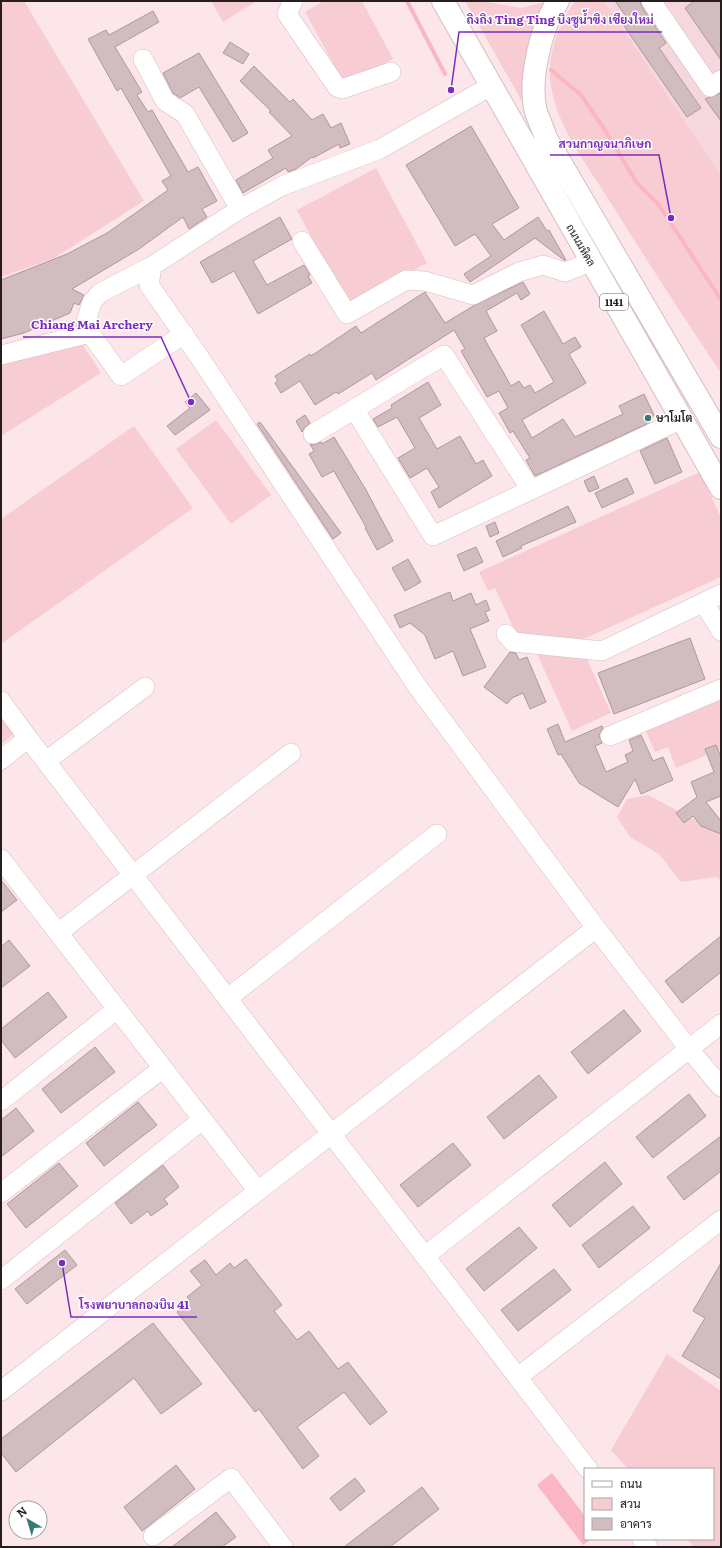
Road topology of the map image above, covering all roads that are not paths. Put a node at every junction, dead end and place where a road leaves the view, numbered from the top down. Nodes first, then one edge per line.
1 (293, 1) edge
2 (443, 1) edge
3 (558, 1) edge
4 (650, 1) edge
5 (143, 59) dead end
6 (391, 72) dead end
7 (721, 80) edge
8 (491, 86) junction
9 (240, 209) junction
10 (302, 241) dead end
11 (591, 262) junction
12 (152, 266) junction
13 (90, 333) junction
14 (184, 334) junction
15 (1, 355) edge
16 (354, 409) junction
17 (682, 419) junction
18 (313, 434) dead end
19 (721, 437) edge
20 (721, 488) edge
21 (531, 490) junction
22 (721, 594) edge
23 (704, 603) junction
24 (721, 631) edge
25 (506, 634) dead end
26 (145, 687) dead end
27 (721, 689) edge
28 (1, 700) edge
29 (610, 736) dead end
30 (28, 738) junction
31 (291, 753) dead end
32 (1, 760) edge
33 (46, 761) junction
34 (437, 834) dead end
35 (1, 858) edge
36 (134, 875) junction
37 (596, 928) junction
38 (58, 933) junction
39 (228, 998) junction
40 (117, 1009) junction
41 (721, 1024) edge
42 (689, 1048) junction
43 (163, 1068) junction
44 (721, 1087) edge
45 (1, 1101) edge
46 (202, 1120) junction
47 (332, 1133) junction
48 (258, 1191) junction
49 (1, 1194) edge
50 (721, 1220) edge
51 (425, 1256) junction
52 (1, 1280) edge
53 (518, 1377) junction
54 (1, 1390) edge
55 (587, 1468) edge
56 (153, 1536) dead end
57 (283, 1547) edge

1 - 6 street
2 - 8 main road, ถนนมหิดล
3 - 19 main road, 1141
4 - 7 street
5 - 9 street
8 - 9 street
8 - 11 main road, ถนนมหิดล / 1141
9 - 12 street
10 - 11 street
11 - 17 main road, ถนนมหิดล / 1141
12 - 13 street
12 - 14 street
13 - 14 street
13 - 15 street
14 - 37 street
16 - 18 street
16 - 21 street
16 - 21 street
17 - 20 main road, ถนนมหิดล / 1141
17 - 21 street
22 - 23 street
23 - 24 street
23 - 25 street
26 - 33 street
27 - 29 street
28 - 30 street
30 - 32 street
30 - 33 street
31 - 36 street
33 - 36 street
34 - 39 street
35 - 38 street
36 - 38 street
36 - 39 street
37 - 42 street
37 - 47 street
38 - 40 street
39 - 47 street
40 - 43 street
40 - 45 street
41 - 42 street
42 - 44 street
42 - 51 street
43 - 46 street
43 - 49 street
46 - 48 street
46 - 52 street
47 - 48 street
47 - 51 street
48 - 54 street
50 - 53 street
51 - 53 street
53 - 55 street
56 - 57 street

